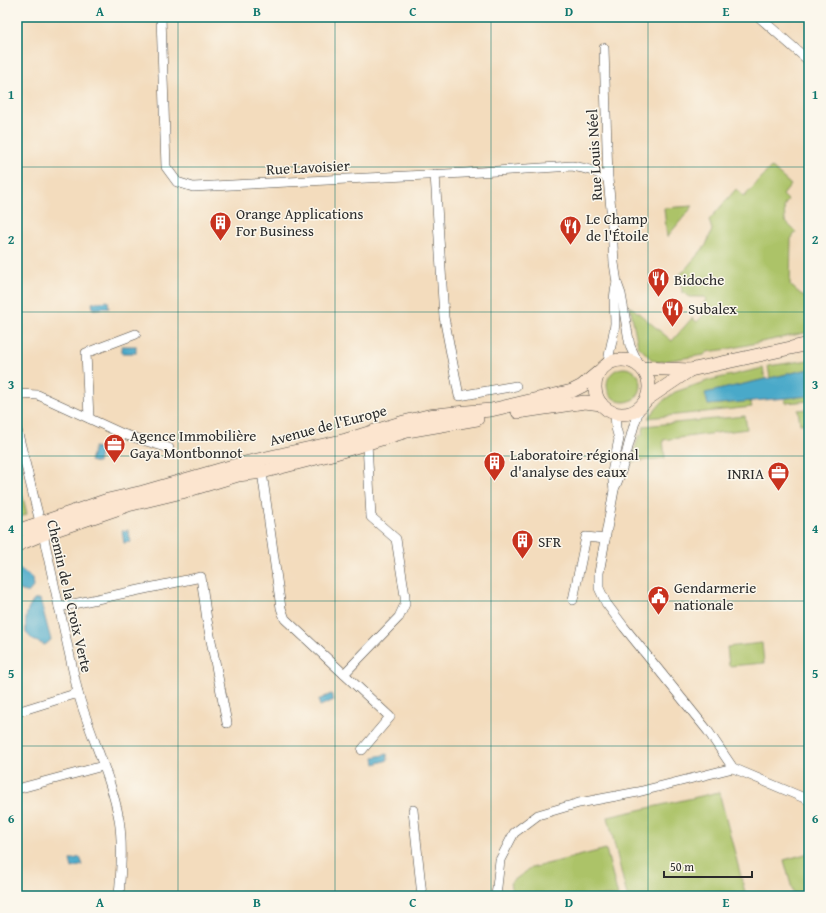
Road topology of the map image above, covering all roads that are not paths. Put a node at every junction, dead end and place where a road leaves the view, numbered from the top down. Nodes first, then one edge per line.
1 (161, 17) edge
2 (759, 17) edge
3 (604, 48) dead end
4 (809, 62) edge
5 (435, 174) junction
6 (608, 179) junction
7 (617, 283) junction
8 (136, 334) dead end
9 (809, 344) edge
10 (640, 366) junction
11 (604, 368) junction
12 (690, 370) junction
13 (516, 386) dead end
14 (17, 394) edge
15 (644, 403) junction
16 (601, 404) junction
17 (615, 413) junction
18 (89, 418) junction
19 (17, 430) edge
20 (367, 443) junction
21 (169, 448) dead end
22 (274, 456) junction
23 (262, 472) junction
24 (614, 490) junction
25 (41, 528) junction
26 (17, 532) edge
27 (605, 538) junction
28 (17, 545) edge
29 (573, 600) dead end
30 (60, 607) junction
31 (344, 674) junction
32 (78, 693) junction
33 (17, 712) edge
34 (227, 723) dead end
35 (362, 750) dead end
36 (103, 766) junction
37 (733, 768) junction
38 (17, 789) edge
39 (809, 800) edge
40 (413, 810) dead end
41 (119, 896) edge
42 (422, 896) edge
43 (496, 896) edge

1 - 5 street, Rue Lavoisier
2 - 4 street
3 - 6 street, Rue Louis Néel
5 - 6 street, Rue Lavoisier
5 - 13 street
6 - 7 street, Rue Louis Néel
7 - 10 street, Rue Louis Néel
7 - 11 street, Rue Louis Néel
8 - 18 street
9 - 12 main road
10 - 11 main road
10 - 12 main road
10 - 15 main road
11 - 16 main road
11 - 22 main road, Avenue de l'Europe
12 - 15 main road
14 - 18 street
15 - 17 main road
15 - 24 street
16 - 17 main road
16 - 20 main road, Avenue de l'Europe
17 - 24 street
18 - 21 street
19 - 25 street, Chemin de la Croix Verte
20 - 23 main road, Avenue de l'Europe
20 - 31 street
22 - 23 street
22 - 25 main road, Avenue de l'Europe
23 - 25 main road, Avenue de l'Europe
23 - 31 street
24 - 27 street
25 - 26 main road, Avenue de l'Europe
25 - 28 main road, Avenue de l'Europe
25 - 30 street, Chemin de la Croix Verte
27 - 29 street
27 - 37 street
30 - 32 street, Chemin de la Croix Verte
30 - 34 street
31 - 35 street
32 - 33 street
32 - 36 street, Chemin de la Croix Verte
36 - 38 street
36 - 41 street, Chemin de la Croix Verte
37 - 39 street
37 - 43 street
40 - 42 street

